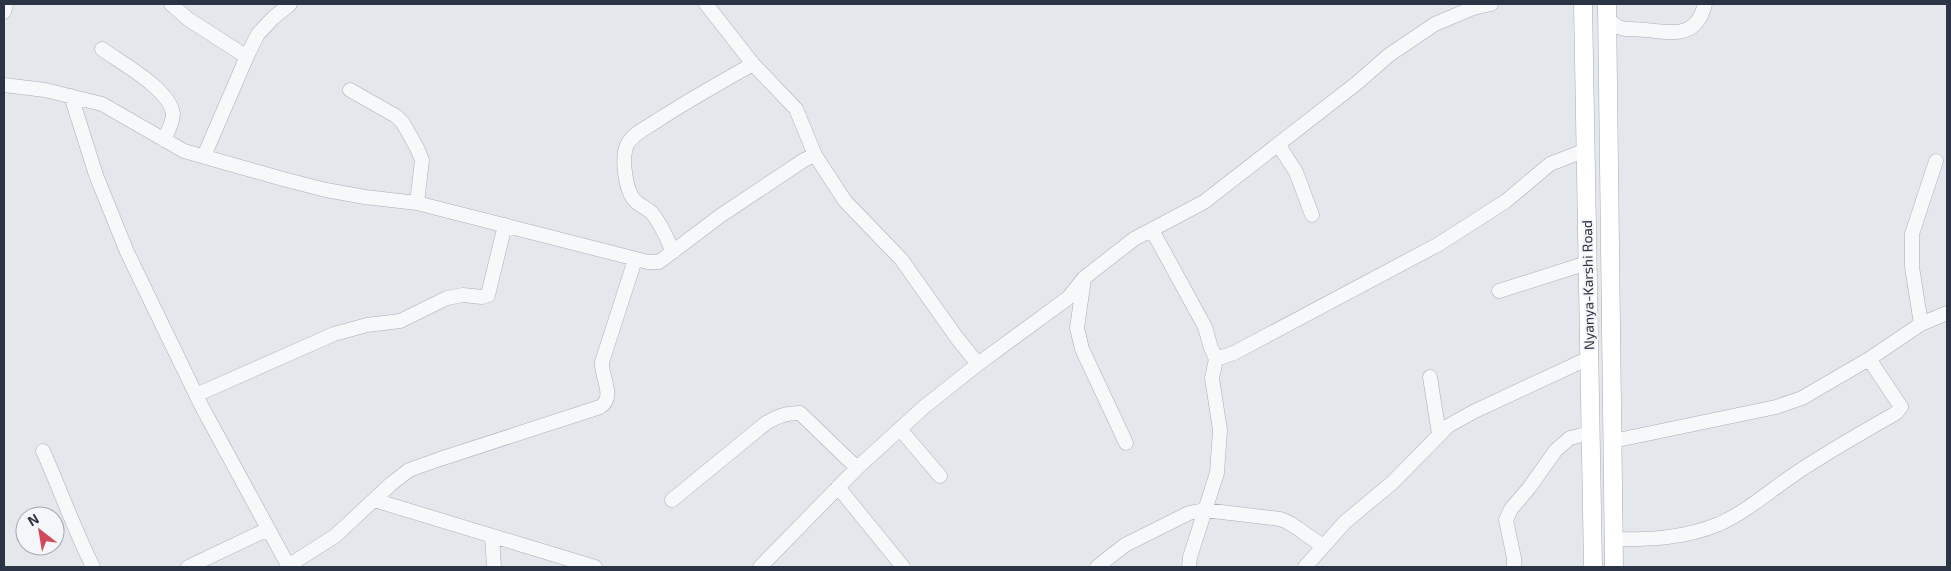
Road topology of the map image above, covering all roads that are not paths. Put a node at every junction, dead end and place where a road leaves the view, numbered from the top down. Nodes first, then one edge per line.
1 (6, 4) edge
2 (171, 4) edge
3 (706, 4) edge
4 (1491, 4) edge
5 (1583, 4) edge
6 (1706, 4) edge
7 (284, 6) edge
8 (1607, 11) edge
9 (4, 12) edge
10 (102, 49) dead end
11 (247, 56) junction
12 (753, 64) junction
13 (4, 85) edge
14 (350, 90) dead end
15 (71, 96) junction
16 (164, 140) junction
17 (1278, 144) junction
18 (1586, 150) junction
19 (815, 155) junction
20 (204, 156) junction
21 (1936, 161) dead end
22 (417, 203) junction
23 (1312, 215) dead end
24 (505, 225) junction
25 (1152, 230) junction
26 (673, 252) junction
27 (635, 260) junction
28 (1588, 263) junction
29 (1084, 278) junction
30 (1499, 291) dead end
31 (1947, 313) edge
32 (1921, 324) junction
33 (1589, 358) junction
34 (1216, 359) junction
35 (1870, 359) junction
36 (978, 364) junction
37 (1430, 377) dead end
38 (196, 395) junction
39 (900, 429) junction
40 (1590, 432) junction
41 (1439, 434) junction
42 (1612, 441) junction
43 (1126, 443) dead end
44 (42, 451) dead end
45 (857, 468) junction
46 (940, 476) dead end
47 (838, 487) junction
48 (374, 500) junction
49 (672, 500) dead end
50 (1204, 510) junction
51 (268, 529) junction
52 (492, 536) junction
53 (1614, 539) junction
54 (1323, 545) junction
55 (93, 567) edge
56 (188, 567) edge
57 (288, 567) edge
58 (494, 567) edge
59 (595, 567) edge
60 (760, 567) edge
61 (903, 567) edge
62 (1097, 567) edge
63 (1189, 567) edge
64 (1305, 567) edge
65 (1514, 567) edge
66 (1592, 567) edge
67 (1614, 567) edge

1 - 9 street
2 - 11 street
3 - 12 street
4 - 17 street
5 - 18 main road, Nyanya-Karshi Road
6 - 8 street
7 - 11 street
8 - 42 main road, Nyanya-Karshi Road
10 - 16 street
11 - 20 street
12 - 19 street
12 - 26 street
13 - 15 street
14 - 22 street
15 - 16 street
15 - 38 street
16 - 20 street
17 - 23 street
17 - 25 street
18 - 28 main road, Nyanya-Karshi Road
18 - 34 street
19 - 26 street
19 - 36 street
20 - 22 street
21 - 32 street
22 - 24 street
24 - 27 street
24 - 38 street
25 - 29 street
25 - 34 street
26 - 27 street
27 - 48 street
28 - 30 street
28 - 33 main road, Nyanya-Karshi Road
29 - 36 street
29 - 43 street
31 - 32 street
32 - 35 street
33 - 40 main road, Nyanya-Karshi Road
33 - 41 street
34 - 50 street
35 - 42 street
35 - 53 street
36 - 39 street
37 - 41 street
38 - 51 street
39 - 45 street
39 - 46 street
40 - 65 street
40 - 66 main road, Nyanya-Karshi Road
41 - 54 street
42 - 53 main road, Nyanya-Karshi Road
44 - 55 street
45 - 47 street
45 - 49 street
47 - 60 street
47 - 61 street
48 - 52 street
48 - 57 street
50 - 54 street
50 - 62 street
50 - 63 street
51 - 56 street
51 - 57 street
52 - 58 street
52 - 59 street
53 - 67 main road, Nyanya-Karshi Road
54 - 64 street

